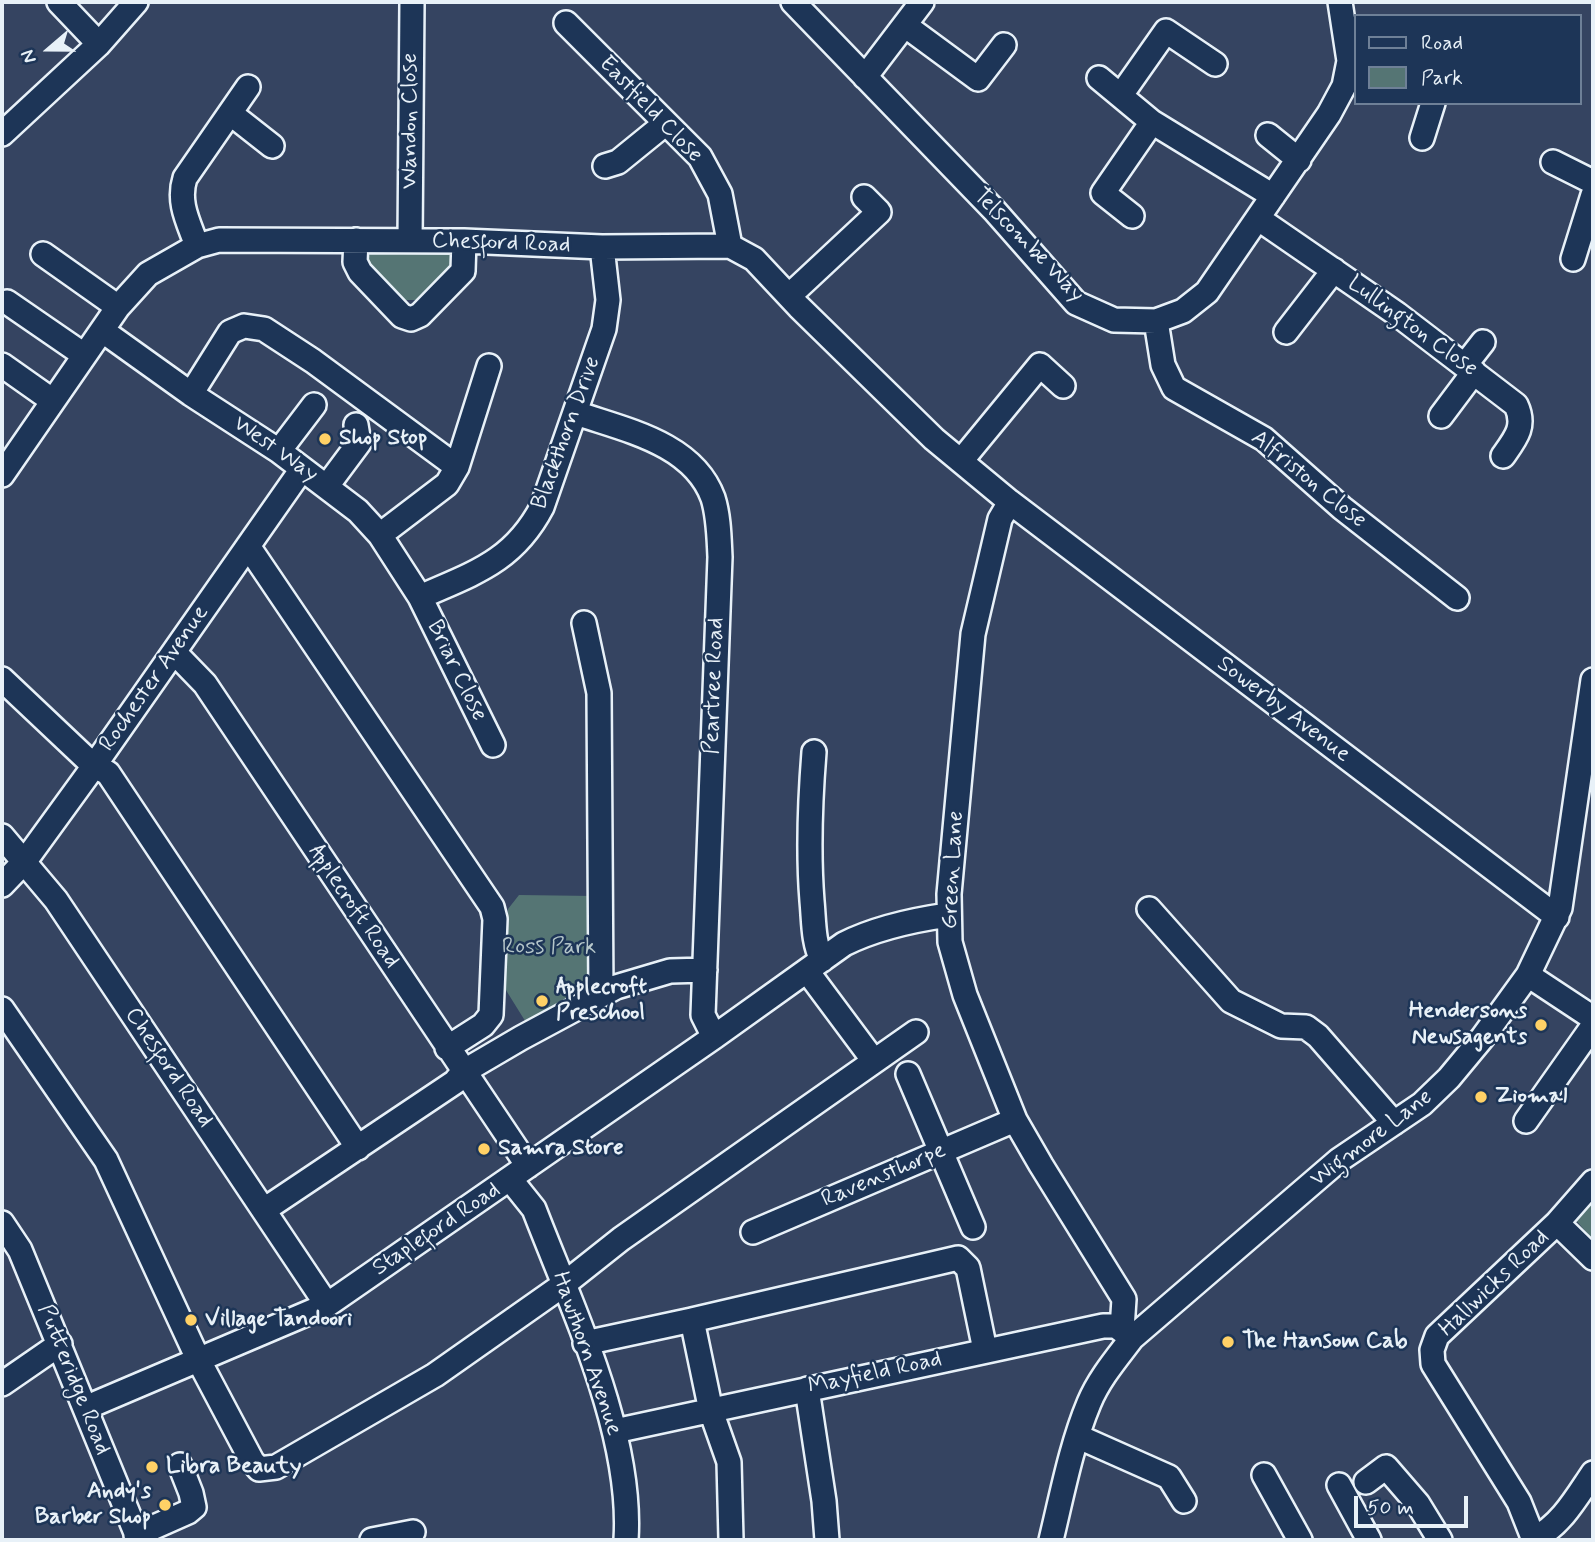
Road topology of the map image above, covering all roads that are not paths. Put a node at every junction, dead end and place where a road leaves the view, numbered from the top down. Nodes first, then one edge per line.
1 (59, 2) edge
2 (136, 2) edge
3 (412, 2) edge
4 (793, 2) edge
5 (922, 2) edge
6 (1339, 2) edge
7 (566, 23) dead end
8 (906, 26) junction
9 (99, 44) junction
10 (1004, 44) dead end
11 (1352, 61) edge
12 (1215, 64) dead end
13 (866, 77) junction
14 (1099, 78) dead end
15 (248, 87) dead end
16 (1121, 95) junction
17 (1432, 105) edge
18 (230, 113) junction
19 (1152, 122) junction
20 (666, 123) junction
21 (2, 134) edge
22 (1268, 135) dead end
23 (1422, 138) dead end
24 (272, 146) dead end
25 (1299, 160) junction
26 (1553, 162) dead end
27 (605, 166) dead end
28 (1593, 182) edge
29 (1593, 195) edge
30 (1273, 196) junction
31 (878, 212) dead end
32 (1132, 216) dead end
33 (1259, 219) junction
34 (356, 240) junction
35 (410, 241) junction
36 (464, 241) junction
37 (197, 246) junction
38 (730, 246) junction
39 (602, 247) junction
40 (43, 254) dead end
41 (1573, 258) dead end
42 (1334, 270) junction
43 (789, 296) junction
44 (7, 302) dead end
45 (118, 307) junction
46 (1156, 321) junction
47 (103, 331) junction
48 (1286, 332) dead end
49 (1483, 342) dead end
50 (84, 355) junction
51 (2, 365) edge
52 (489, 366) dead end
53 (1470, 369) junction
54 (1063, 386) dead end
55 (191, 394) junction
56 (53, 401) junction
57 (314, 405) dead end
58 (576, 413) junction
59 (1441, 416) dead end
60 (356, 425) dead end
61 (279, 452) junction
62 (1503, 456) dead end
63 (961, 461) junction
64 (457, 467) junction
65 (302, 469) junction
66 (2, 475) edge
67 (327, 486) junction
68 (1010, 502) junction
69 (380, 535) junction
70 (248, 546) junction
71 (420, 597) junction
72 (1457, 598) dead end
73 (584, 623) dead end
74 (174, 652) junction
75 (2, 679) edge
76 (1593, 680) edge
77 (493, 745) dead end
78 (814, 752) dead end
79 (94, 766) junction
80 (2, 836) edge
81 (25, 861) junction
82 (2, 885) edge
83 (1149, 909) dead end
84 (948, 915) junction
85 (1557, 917) junction
86 (815, 966) junction
87 (705, 970) junction
88 (1528, 975) junction
89 (601, 995) junction
90 (2, 1009) edge
91 (1593, 1018) edge
92 (1593, 1026) edge
93 (916, 1032) dead end
94 (714, 1038) junction
95 (447, 1048) junction
96 (874, 1060) junction
97 (463, 1072) junction
98 (908, 1074) dead end
99 (1015, 1119) junction
100 (1526, 1121) dead end
101 (1394, 1123) junction
102 (358, 1148) junction
103 (942, 1152) junction
104 (519, 1172) junction
105 (1593, 1182) edge
106 (264, 1210) junction
107 (2, 1223) edge
108 (1558, 1223) junction
109 (973, 1227) dead end
110 (753, 1232) dead end
111 (1593, 1258) edge
112 (563, 1285) junction
113 (327, 1306) junction
114 (692, 1320) junction
115 (1127, 1334) junction
116 (585, 1343) junction
117 (60, 1344) junction
118 (985, 1350) junction
119 (198, 1359) junction
120 (2, 1384) edge
121 (807, 1389) junction
122 (85, 1408) junction
123 (711, 1410) junction
124 (615, 1431) junction
125 (1079, 1437) junction
126 (180, 1465) dead end
127 (1593, 1473) edge
128 (1264, 1475) dead end
129 (1366, 1482) dead end
130 (1339, 1485) dead end
131 (1585, 1499) edge
132 (1184, 1501) dead end
133 (413, 1532) dead end
134 (138, 1538) edge
135 (372, 1540) edge
136 (626, 1540) edge
137 (731, 1540) edge
138 (827, 1540) edge
139 (1051, 1540) edge
140 (1300, 1540) edge
141 (1369, 1540) edge
142 (1440, 1540) edge
143 (1534, 1540) edge

1 - 9 street
2 - 9 street
3 - 35 street, Wandon Close
4 - 13 street, Telscombe Way
5 - 8 street
6 - 11 street, Telscombe Way
7 - 20 street, Eastfield Close
8 - 10 street
8 - 13 street
9 - 21 street
11 - 25 street, Telscombe Way
12 - 16 street
13 - 46 street, Telscombe Way
14 - 16 street
15 - 18 street
16 - 19 street
17 - 23 street
18 - 24 street
18 - 37 street
19 - 30 street
19 - 32 street
20 - 27 street
20 - 38 street, Eastfield Close
22 - 25 street
25 - 30 street, Telscombe Way
26 - 28 street
29 - 41 street
30 - 33 street, Telscombe Way
31 - 43 street
33 - 42 street, Lullington Close
33 - 46 street, Telscombe Way
34 - 35 street, Chesford Road
34 - 36 street
34 - 37 street, Chesford Road
35 - 36 street, Chesford Road
36 - 39 street, Chesford Road
37 - 45 street, Chesford Road
38 - 39 street, Chesford Road
38 - 43 street
39 - 58 street, Blackthorn Drive
40 - 45 street
42 - 48 street
42 - 53 street, Lullington Close
43 - 63 street
44 - 50 street
45 - 47 street, Chesford Road
46 - 72 street, Alfriston Close
47 - 50 street, Chesford Road
47 - 55 street, West Way
49 - 53 street
50 - 56 street, Chesford Road
51 - 56 street
52 - 64 street
53 - 59 street
53 - 62 street, Lullington Close
54 - 63 street
55 - 61 street, West Way
55 - 64 street
56 - 66 street, Chesford Road
57 - 61 street
58 - 71 street, Blackthorn Drive
58 - 87 street, Peartree Road
60 - 67 street
61 - 65 street, West Way
63 - 68 street
64 - 69 street
65 - 67 street, West Way
65 - 70 street, Rochester Avenue
67 - 69 street, West Way
68 - 84 street, Green Lane
68 - 85 street, Sowerby Avenue
69 - 71 street, West Way
70 - 74 street, Rochester Avenue
70 - 95 street
71 - 77 street, Briar Close
73 - 89 street
74 - 79 street, Rochester Avenue
74 - 95 street, Applecroft Road
75 - 79 street
76 - 85 street, Wigmore Lane
78 - 86 street
79 - 81 street, Rochester Avenue
79 - 102 street
80 - 81 street, Chesford Road
81 - 82 street, Rochester Avenue
81 - 106 street, Chesford Road
83 - 101 street
84 - 86 street, Stapleford Road
84 - 99 street, Green Lane
85 - 88 street, Wigmore Lane
86 - 94 street, Stapleford Road
86 - 96 street
87 - 89 street
87 - 94 street, Peartree Road
88 - 91 street
88 - 101 street, Wigmore Lane
89 - 97 street
90 - 119 street
92 - 100 street
93 - 96 street
94 - 104 street, Stapleford Road
95 - 97 street, Applecroft Road
96 - 112 street
97 - 102 street
97 - 104 street, Applecroft Road
98 - 103 street
99 - 103 street, Ravensthorpe
99 - 115 street, Green Lane
101 - 115 street, Wigmore Lane
102 - 106 street
103 - 109 street
103 - 110 street, Ravensthorpe
104 - 112 street, Hawthorn Avenue
104 - 113 street, Stapleford Road
105 - 108 street, Hallwicks Road
106 - 113 street, Chesford Road
107 - 117 street, Putteridge Road
108 - 111 street
108 - 143 street, Hallwicks Road
112 - 116 street, Hawthorn Avenue
112 - 119 street
113 - 119 street, Stapleford Road
114 - 116 street
114 - 118 street
114 - 123 street
115 - 118 street, Mayfield Road
115 - 125 street, Wigmore Lane
116 - 124 street, Hawthorn Avenue
117 - 120 street
117 - 122 street, Putteridge Road
118 - 121 street, Mayfield Road
119 - 122 street, Stapleford Road
121 - 123 street, Mayfield Road
121 - 138 street
122 - 134 street, Putteridge Road
123 - 124 street, Mayfield Road
123 - 137 street
124 - 136 street, Hawthorn Avenue
125 - 132 street
125 - 139 street, Wigmore Lane
126 - 134 street
127 - 131 street
128 - 140 street
129 - 142 street
130 - 141 street
131 - 143 street
133 - 135 street

